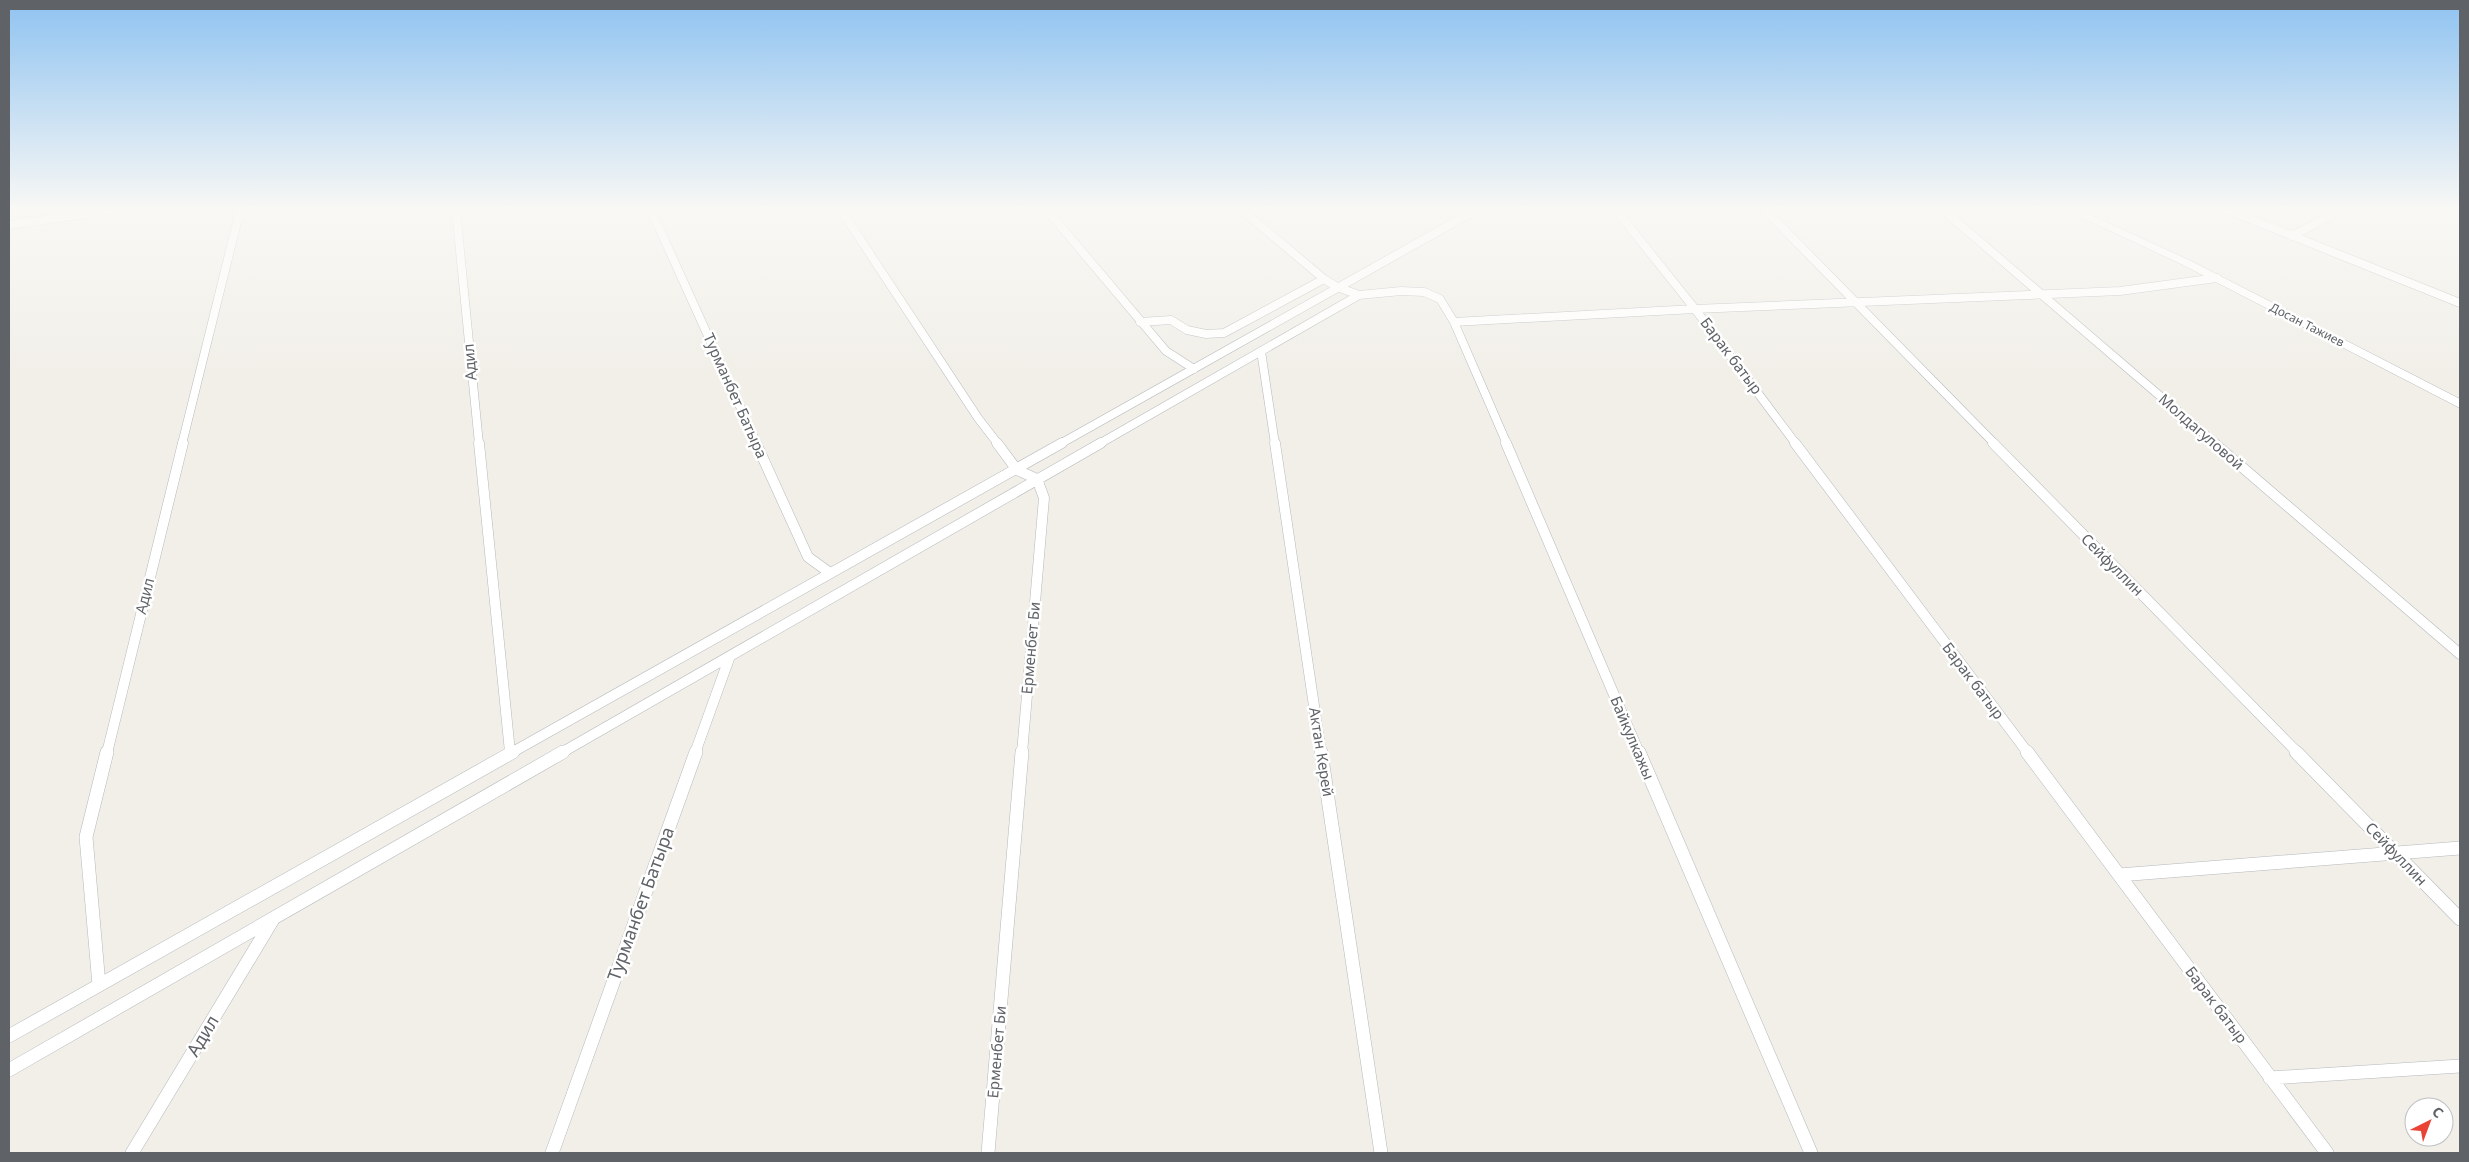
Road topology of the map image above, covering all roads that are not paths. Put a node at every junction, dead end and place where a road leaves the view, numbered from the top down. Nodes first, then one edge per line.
1 (227, 264) edge
2 (461, 264) edge
3 (676, 264) edge
4 (877, 264) edge
5 (1093, 264) edge
6 (1306, 264) edge
7 (1378, 264) edge
8 (1659, 264) edge
9 (1817, 264) edge
10 (2006, 264) edge
11 (2186, 264) edge
12 (2363, 264) edge
13 (2216, 278) junction
14 (1324, 279) junction
15 (1337, 287) junction
16 (1359, 294) junction
17 (2040, 294) junction
18 (1853, 302) junction
19 (2460, 303) edge
20 (1695, 309) junction
21 (1140, 322) junction
22 (1454, 322) junction
23 (1261, 351) junction
24 (1194, 369) junction
25 (2460, 404) edge
26 (1017, 470) junction
27 (1037, 479) junction
28 (830, 573) junction
29 (2460, 654) edge
30 (730, 656) junction
31 (510, 752) junction
32 (2460, 848) edge
33 (2394, 852) junction
34 (2119, 875) junction
35 (274, 918) junction
36 (2460, 920) edge
37 (99, 985) junction
38 (9, 1036) edge
39 (2460, 1066) edge
40 (9, 1070) edge
41 (2270, 1078) junction
42 (132, 1153) edge
43 (552, 1153) edge
44 (988, 1153) edge
45 (1381, 1153) edge
46 (1811, 1153) edge
47 (2327, 1153) edge

1 - 37 street, Адил
2 - 31 street, Адил
3 - 28 street, Турманбет Батыра
4 - 26 street
5 - 21 street
6 - 14 street
7 - 15 street
8 - 20 street, Барак батыр
9 - 18 street, Сейфуллин
10 - 17 street, Молдагуловой
11 - 13 street, Досан Тажиев
12 - 19 street
13 - 17 street
13 - 25 street, Досан Тажиев
14 - 15 street
14 - 21 street
15 - 16 street
15 - 24 street
16 - 22 street, Байкулкажы
16 - 23 street
17 - 18 street
17 - 29 street, Молдагуловой
18 - 20 street
18 - 33 street, Сейфуллин
20 - 22 street
20 - 34 street, Барак батыр
21 - 24 street
22 - 46 street, Байкулкажы
23 - 27 street
23 - 45 street, Актан Керей
24 - 26 street
26 - 27 street
26 - 28 street
27 - 30 street
27 - 44 street, Ерменбет Би
28 - 31 street
30 - 35 street
30 - 43 street, Турманбет Батыра
31 - 37 street
32 - 33 street
33 - 34 street
33 - 36 street, Сейфуллин
34 - 41 street, Барак батыр
35 - 40 street
35 - 42 street, Адил
37 - 38 street
39 - 41 street
41 - 47 street, Барак батыр

